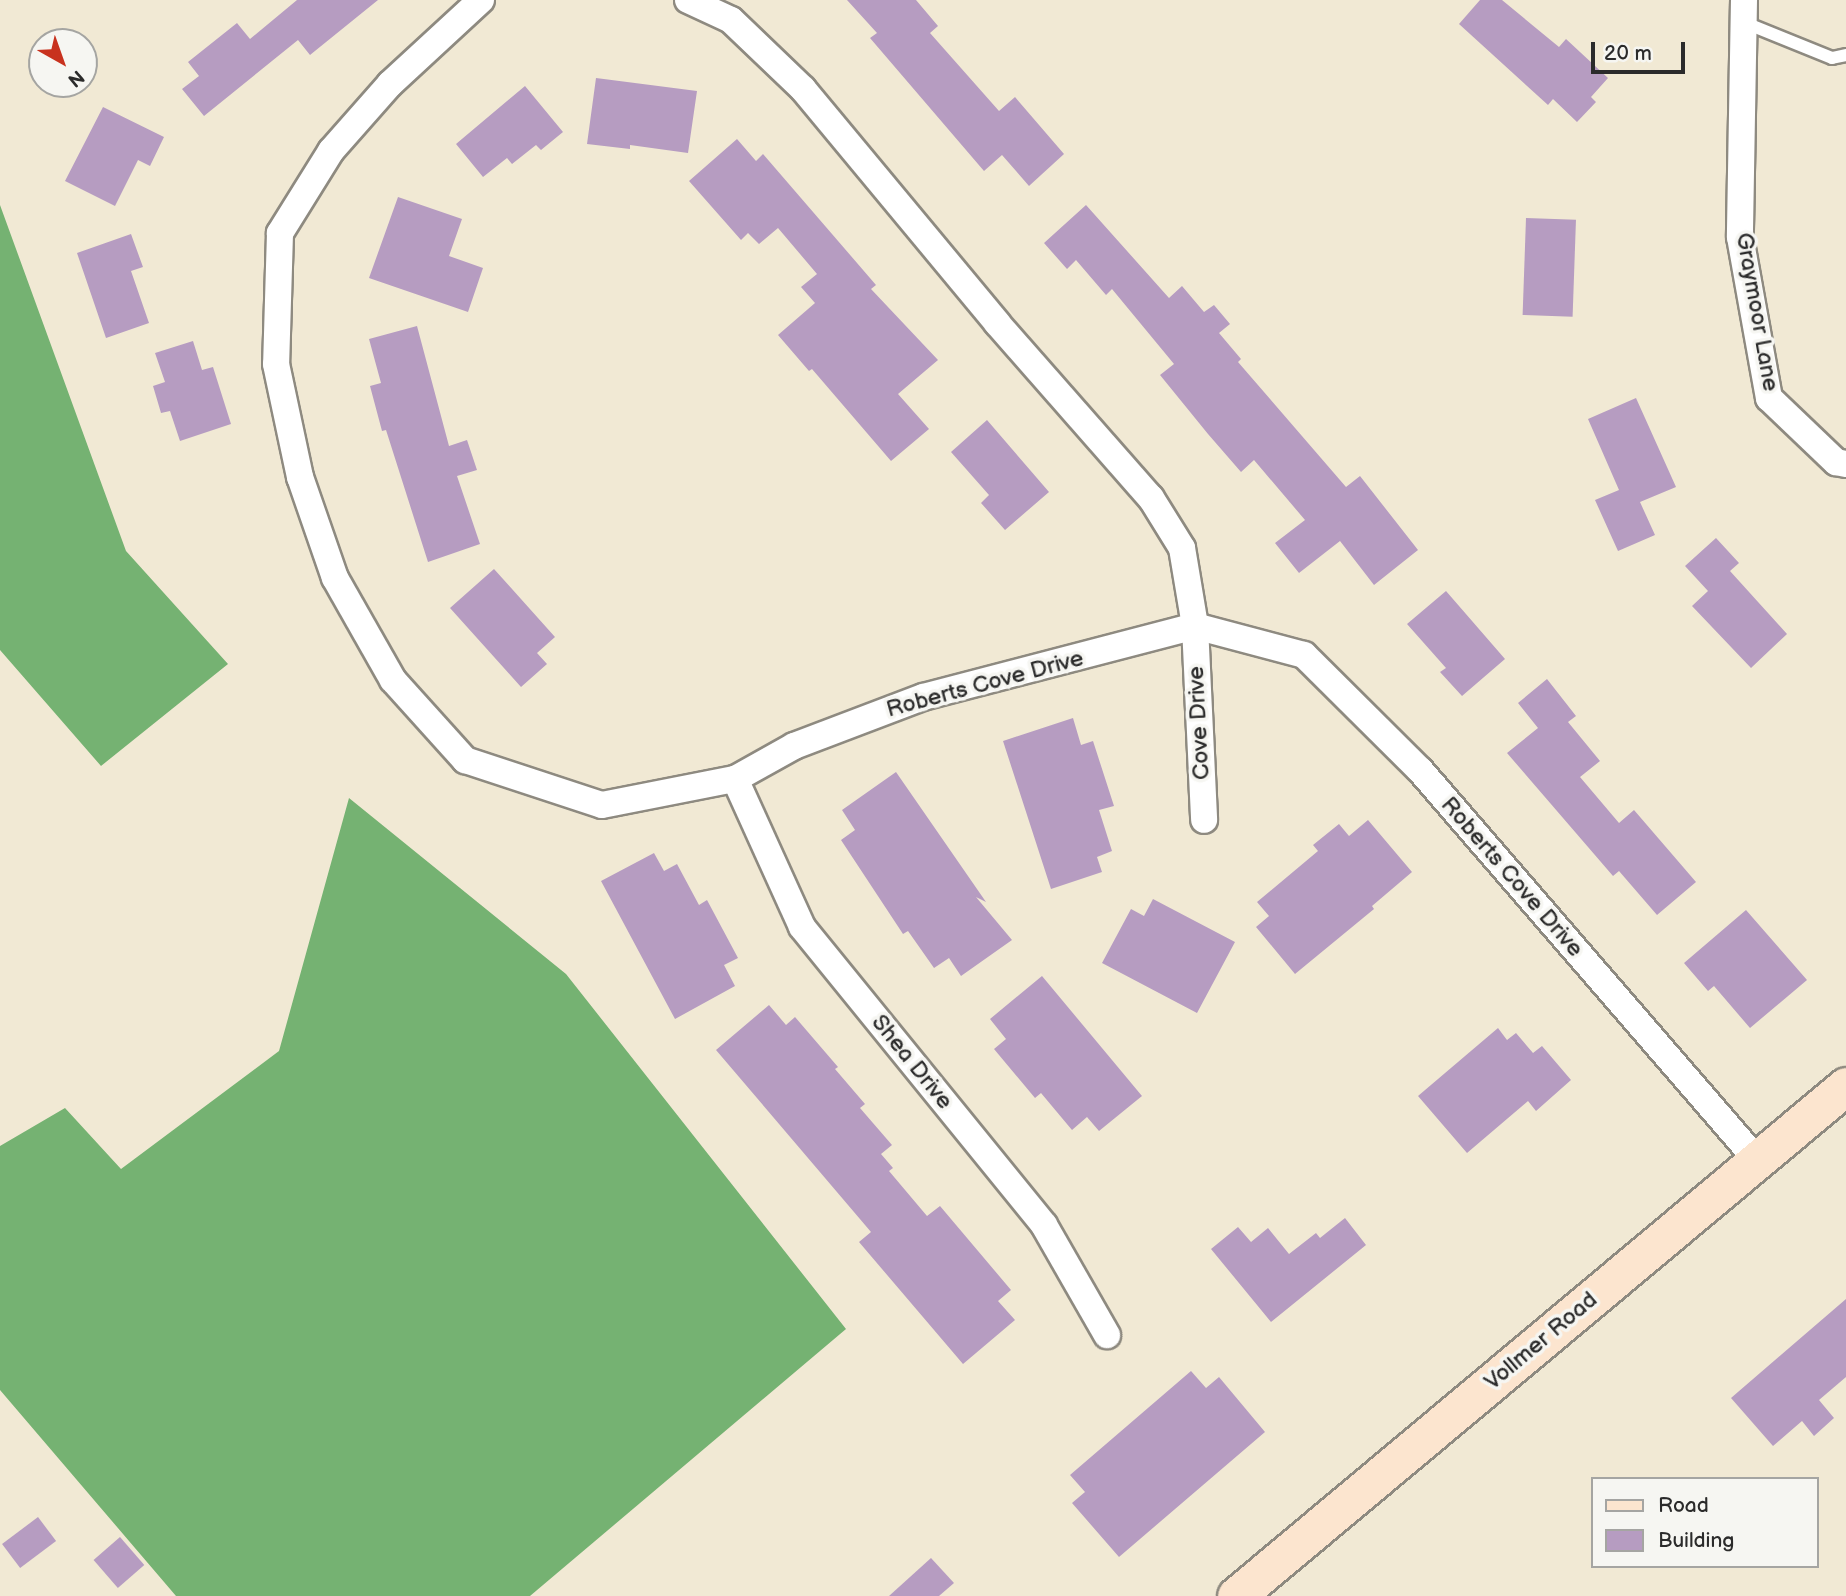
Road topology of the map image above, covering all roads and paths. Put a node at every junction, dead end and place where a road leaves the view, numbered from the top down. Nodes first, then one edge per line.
1 (481, 0) edge
2 (688, 0) edge
3 (1744, 11) edge
4 (1846, 55) edge
5 (1846, 464) edge
6 (1195, 626) junction
7 (735, 779) junction
8 (1204, 820) dead end
9 (1846, 1086) edge
10 (1756, 1160) junction
11 (1107, 1335) dead end
12 (1236, 1596) edge

1 - 7 street, Roberts Cove Drive
2 - 6 street
3 - 4 lane
3 - 5 street, Graymoor Lane
6 - 7 street, Roberts Cove Drive
6 - 8 street, Cove Drive
6 - 10 street, Roberts Cove Drive
7 - 11 street, Shea Drive
9 - 10 main road, Vollmer Road
10 - 12 main road, Vollmer Road

